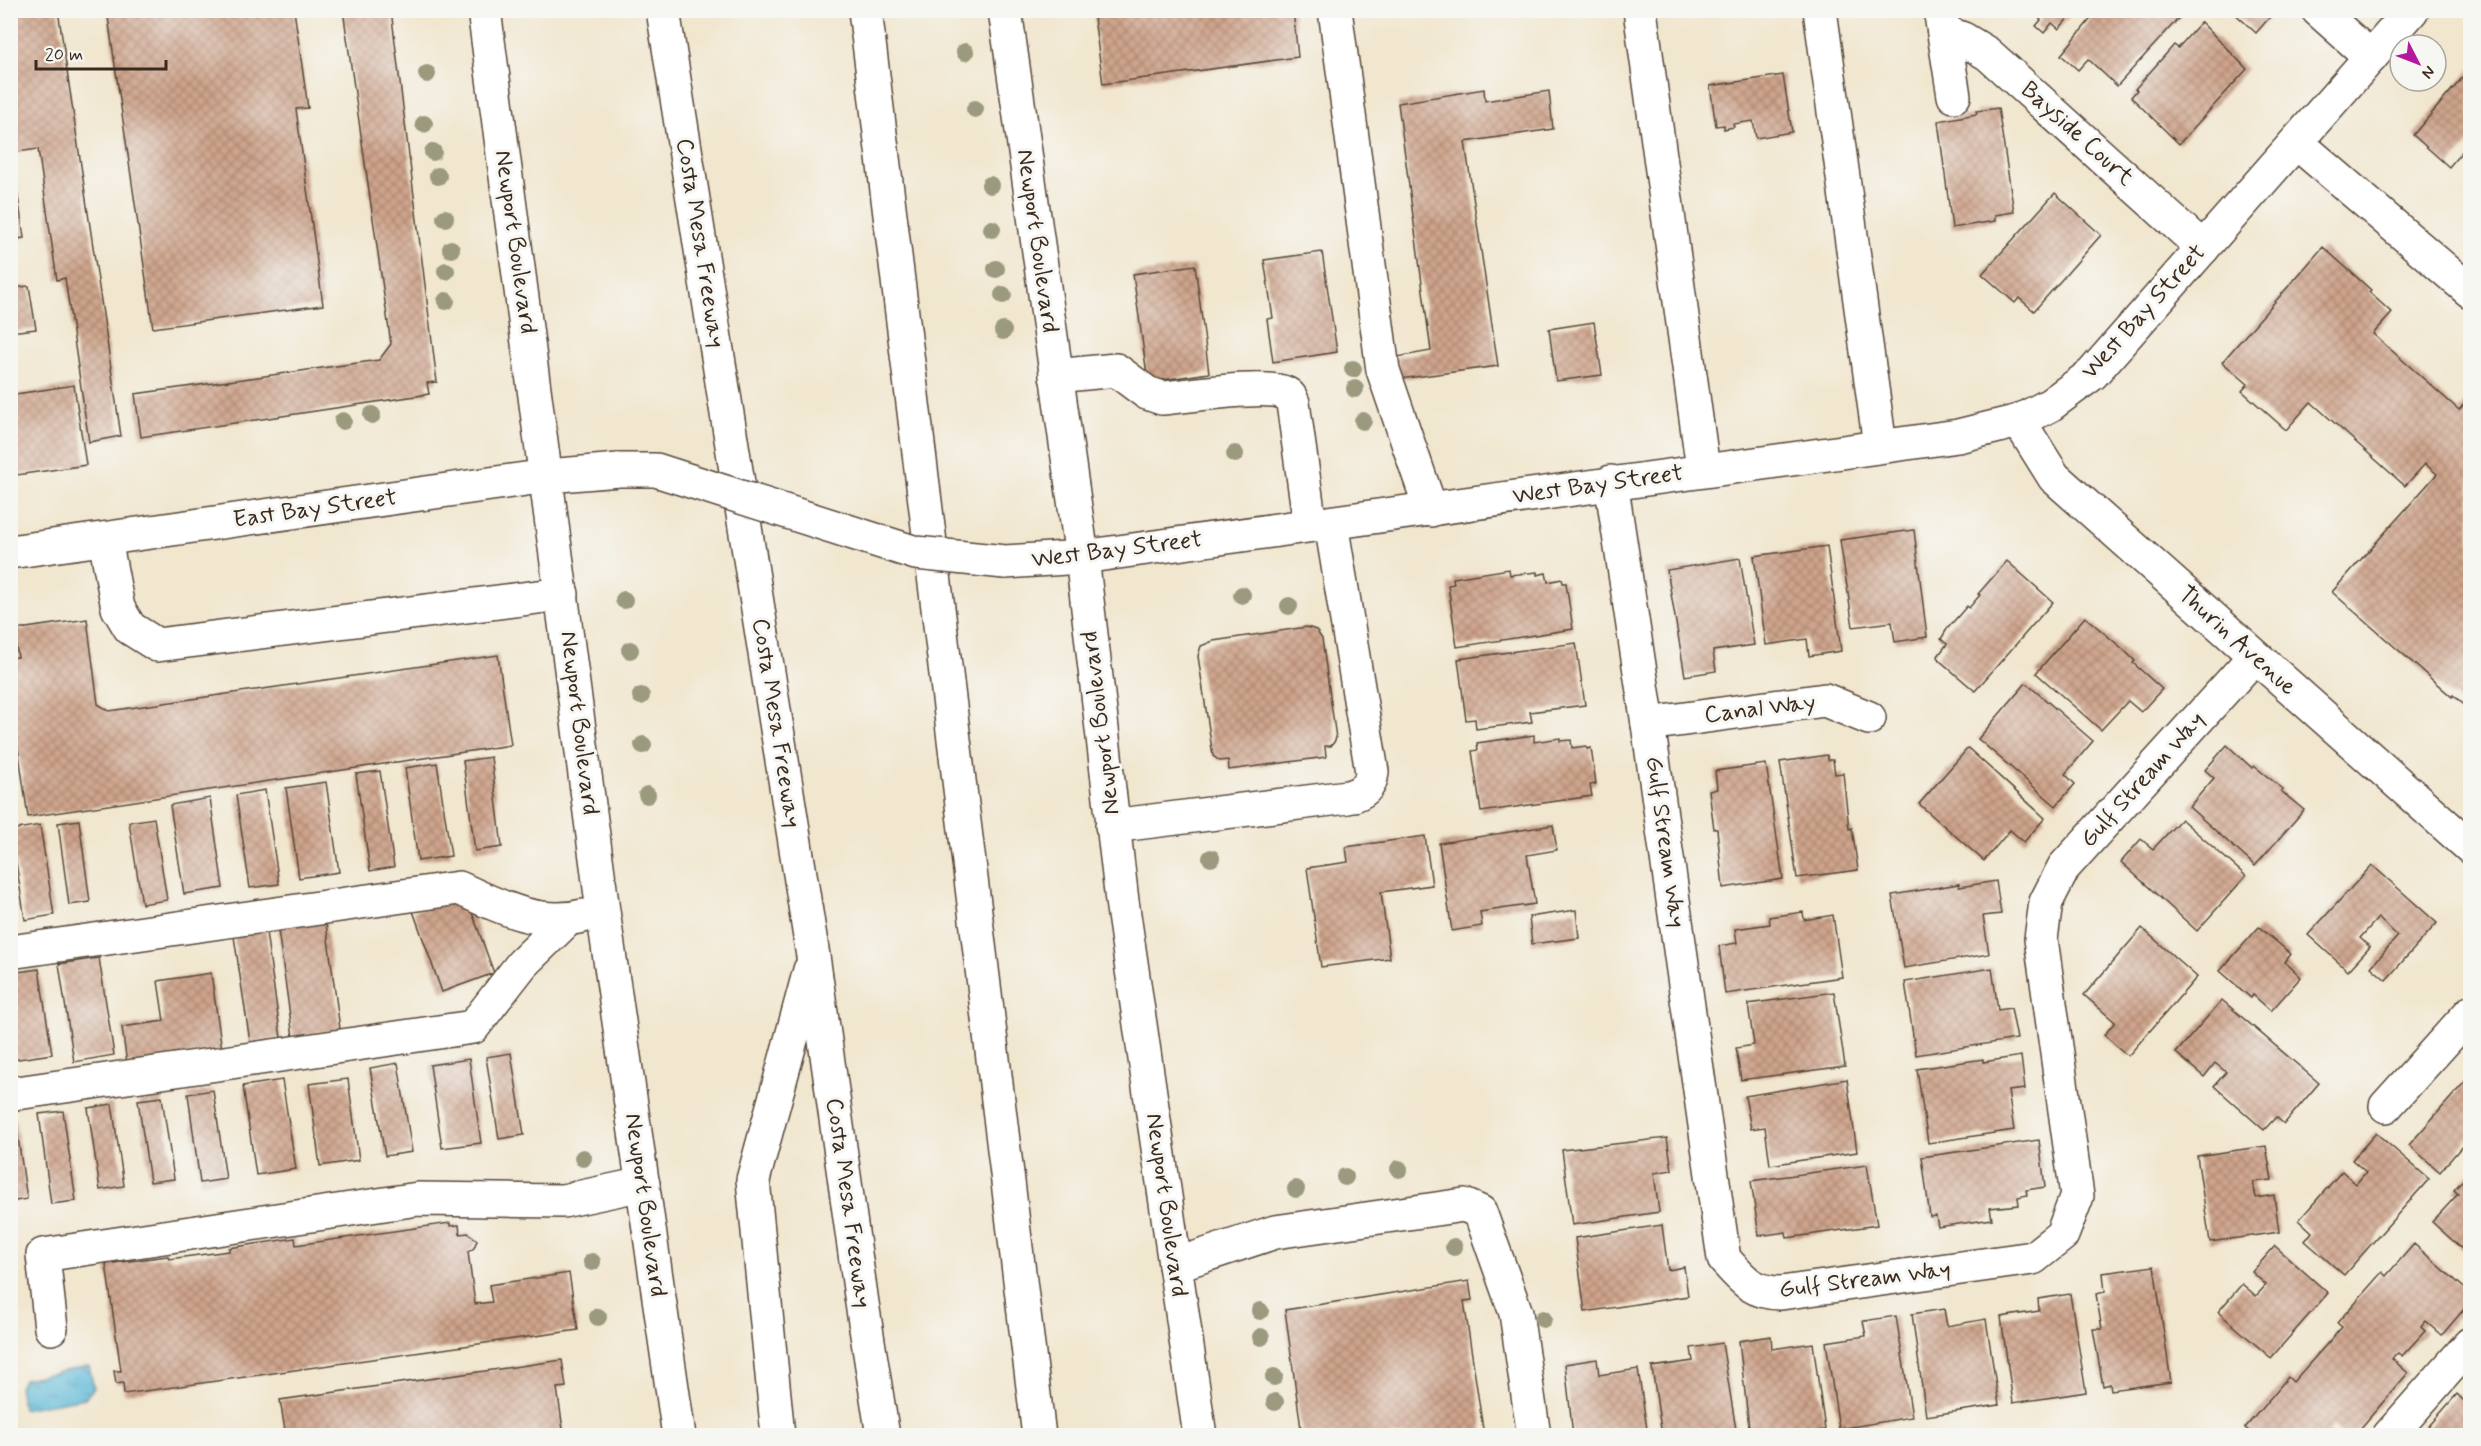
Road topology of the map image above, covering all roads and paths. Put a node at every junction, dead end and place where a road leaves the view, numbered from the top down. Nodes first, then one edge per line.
1 (484, 10) edge
2 (663, 10) edge
3 (865, 10) edge
4 (1005, 10) edge
5 (1335, 10) edge
6 (1640, 10) edge
7 (1820, 10) edge
8 (2318, 10) edge
9 (2412, 10) edge
10 (1942, 21) edge
11 (2371, 57) junction
12 (1954, 96) dead end
13 (2296, 142) junction
14 (2203, 248) junction
15 (2470, 291) edge
16 (1056, 376) junction
17 (2019, 421) junction
18 (1880, 446) junction
19 (1703, 469) junction
20 (619, 470) joint
21 (547, 476) junction
22 (1611, 482) junction
23 (1431, 510) junction
24 (1320, 524) junction
25 (105, 539) junction
26 (10, 552) edge
27 (1082, 556) junction
28 (562, 594) junction
29 (2254, 657) junction
30 (1869, 718) dead end
31 (1648, 724) junction
32 (1112, 826) junction
33 (2470, 847) edge
34 (603, 911) junction
35 (567, 920) junction
36 (10, 952) edge
37 (813, 956) junction
38 (2470, 1013) edge
39 (10, 1094) edge
40 (2386, 1106) dead end
41 (643, 1184) junction
42 (1175, 1264) junction
43 (51, 1328) dead end
44 (2470, 1344) edge
45 (1032, 1388) junction
46 (679, 1436) edge
47 (778, 1436) edge
48 (883, 1436) edge
49 (1039, 1436) edge
50 (1051, 1436) edge
51 (1200, 1436) edge
52 (1534, 1436) edge
53 (2389, 1436) edge

1 - 21 main road, Newport Boulevard
2 - 37 main road, Costa Mesa Freeway
3 - 45 main road
4 - 16 main road, Newport Boulevard
5 - 23 main road
6 - 19 main road
7 - 18 main road
8 - 11 main road
9 - 11 main road, West Bay Street
10 - 12 main road, Bayside Court
10 - 14 main road, Bayside Court
11 - 13 main road, West Bay Street
13 - 14 main road, West Bay Street
13 - 15 main road
14 - 17 main road, West Bay Street
16 - 24 main road
16 - 27 main road, Newport Boulevard
17 - 18 main road, West Bay Street
17 - 29 main road, Thurin Avenue
18 - 19 main road, West Bay Street
19 - 22 main road, West Bay Street
20 - 21 main road, East Bay Street
20 - 27 main road, West Bay Street, bridge
21 - 25 main road, East Bay Street
21 - 28 main road, Newport Boulevard
22 - 23 main road, West Bay Street
22 - 31 main road, Gulf Stream Way
23 - 24 main road, West Bay Street
24 - 27 main road, West Bay Street
24 - 32 main road
25 - 26 main road, East Bay Street
25 - 28 main road
27 - 32 main road, Newport Boulevard
28 - 34 main road, Newport Boulevard
29 - 31 main road, Gulf Stream Way
29 - 33 main road, Thurin Avenue
30 - 31 main road, Canal Way
32 - 42 main road, Newport Boulevard
34 - 35 main road
34 - 41 main road, Newport Boulevard
35 - 36 main road
35 - 39 main road
37 - 47 main road
37 - 48 main road, Costa Mesa Freeway
38 - 40 main road
41 - 43 main road
41 - 46 main road, Newport Boulevard
42 - 51 main road, Newport Boulevard
42 - 52 main road
44 - 53 main road
45 - 49 main road
45 - 50 main road

